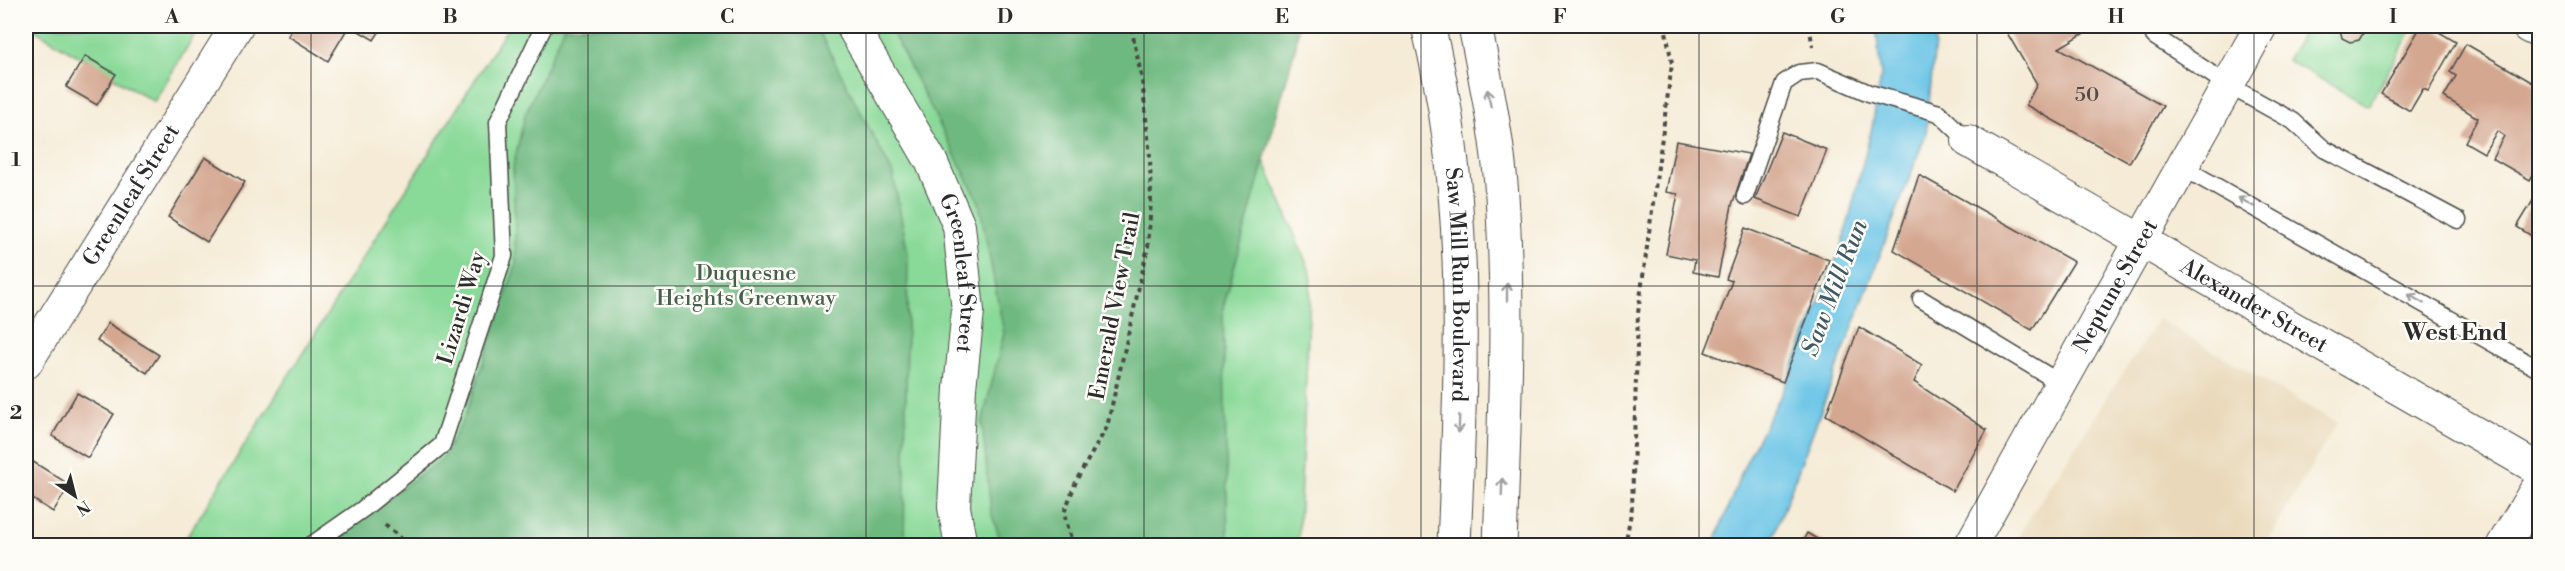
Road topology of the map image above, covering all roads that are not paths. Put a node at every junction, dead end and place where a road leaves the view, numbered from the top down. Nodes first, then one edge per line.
1 (237, 26) edge
2 (544, 26) edge
3 (852, 26) edge
4 (1428, 26) edge
5 (1475, 26) edge
6 (2261, 26) edge
7 (2528, 26) edge
8 (2540, 32) edge
9 (2154, 36) dead end
10 (2228, 85) junction
11 (1968, 141) joint
12 (2182, 167) junction
13 (1745, 196) dead end
14 (2458, 220) dead end
15 (2140, 240) junction
16 (1921, 299) dead end
17 (26, 363) edge
18 (2540, 370) edge
19 (2060, 383) junction
20 (2540, 470) edge
21 (2540, 484) edge
22 (1456, 492) junction
23 (310, 546) edge
24 (961, 546) edge
25 (1449, 546) edge
26 (1454, 546) edge
27 (1500, 546) edge
28 (1970, 546) edge
29 (2503, 546) edge

1 - 17 street, Greenleaf Street
2 - 23 lane, Lizardi Way
3 - 24 street, Greenleaf Street
4 -> 22 main road, Saw Mill Run Boulevard
27 -> 5 main road, Saw Mill Run Boulevard
6 - 10 street, Neptune Street
7 - 8 main road
9 - 10 lane
10 - 12 street, Neptune Street
10 - 14 lane
11 - 13 lane
11 - 15 street, Alexander Street
12 - 15 street, Neptune Street
18 -> 12 lane
15 - 19 street, Neptune Street
15 - 20 street, Alexander Street
16 - 19 lane
19 - 28 street, Neptune Street
21 - 29 main road
22 - 25 main road
22 - 26 main road, Saw Mill Run Boulevard

